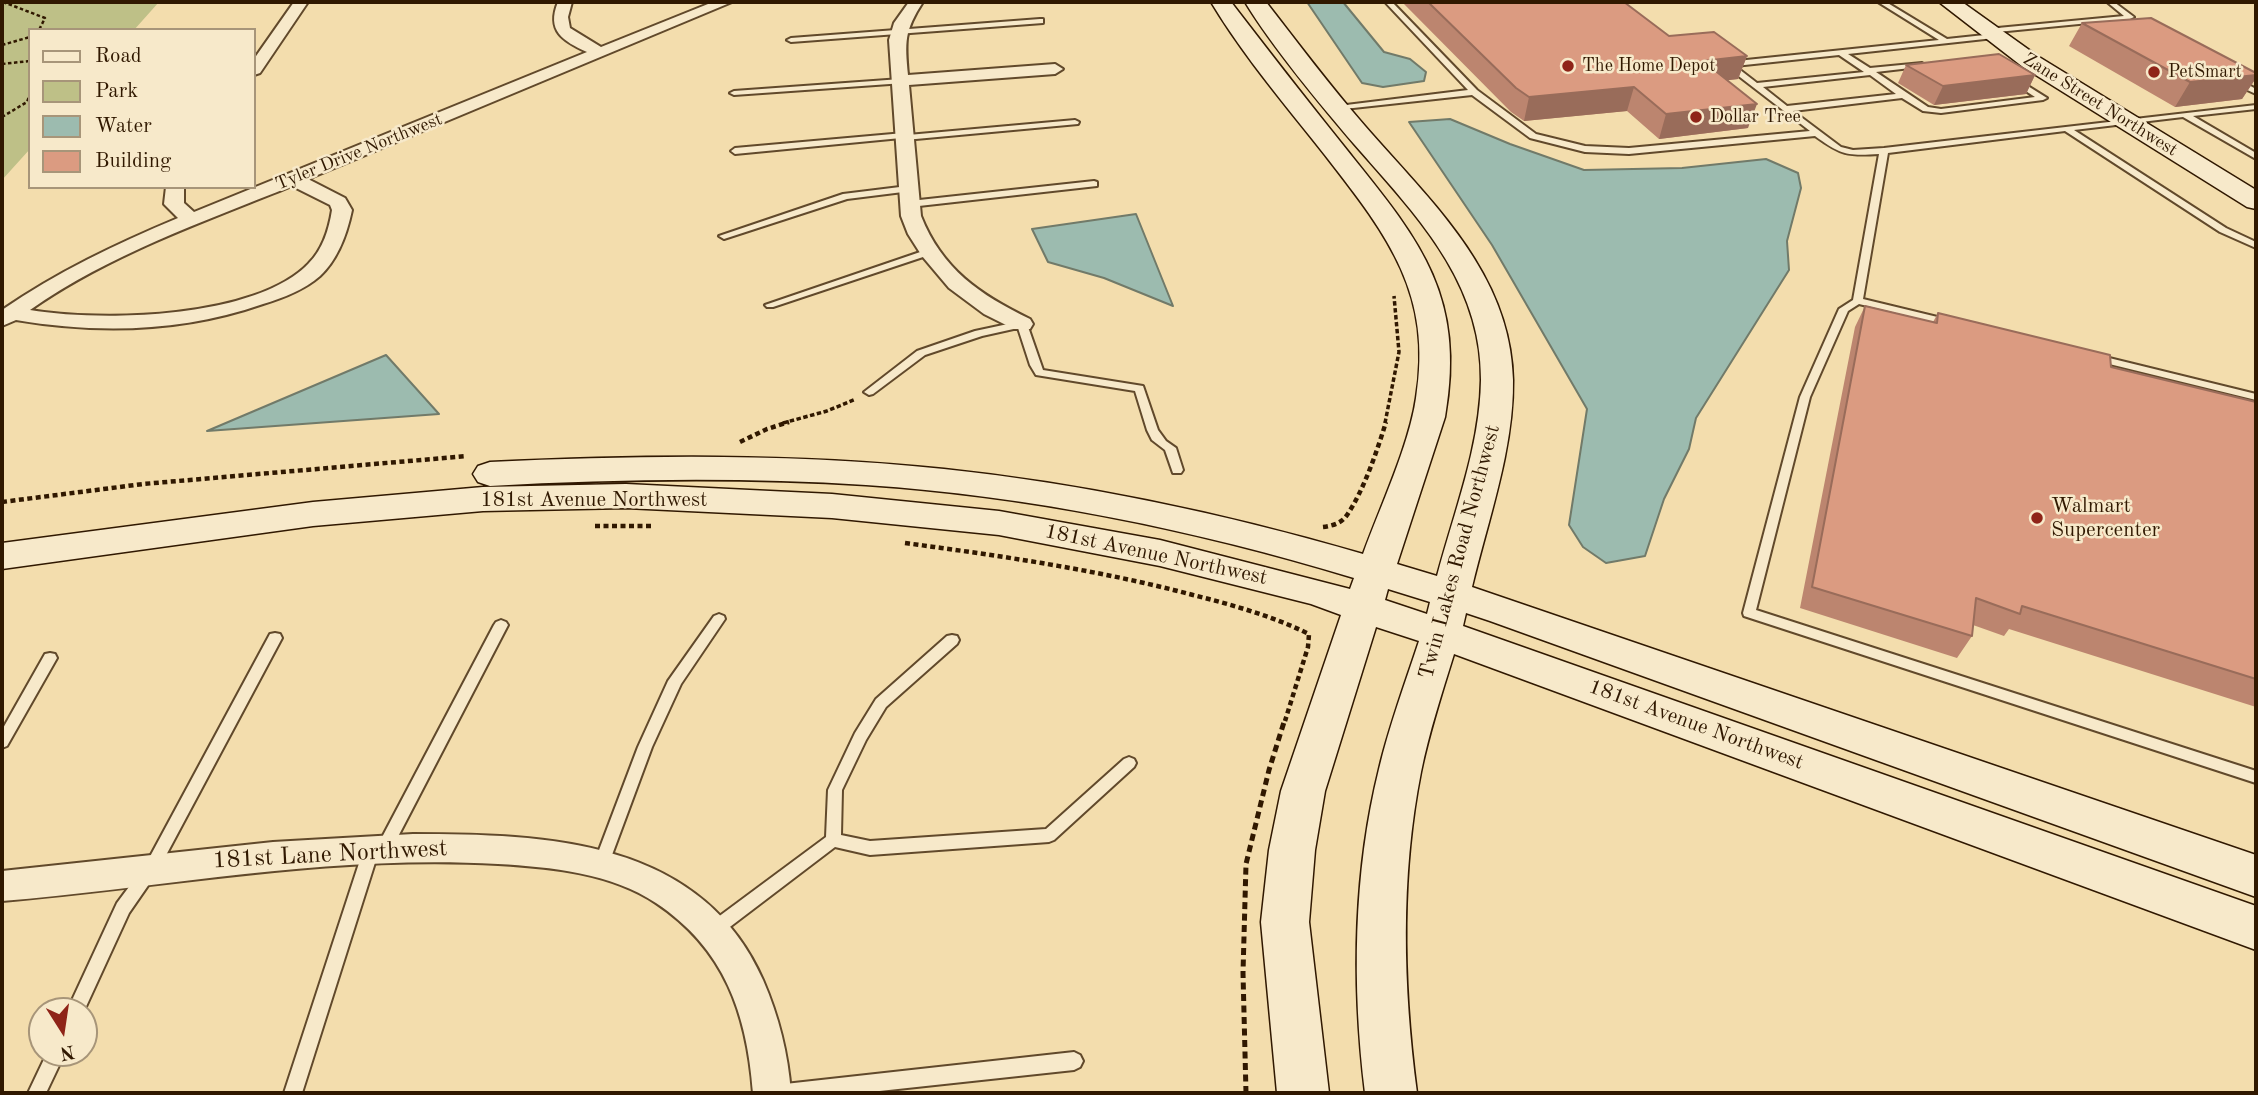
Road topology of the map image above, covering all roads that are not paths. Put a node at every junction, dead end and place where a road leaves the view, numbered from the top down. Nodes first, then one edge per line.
1 (301, 2) edge
2 (565, 2) edge
3 (725, 2) edge
4 (916, 2) edge
5 (1221, 2) edge
6 (1255, 2) edge
7 (1388, 2) edge
8 (1881, 2) edge
9 (1949, 2) edge
10 (2109, 2) edge
11 (2119, 20) junction
12 (1040, 21) dead end
13 (2138, 25) edge
14 (899, 32) junction
15 (1990, 34) junction
16 (791, 40) dead end
17 (1944, 40) junction
18 (600, 52) junction
19 (1841, 52) junction
20 (1718, 58) edge
21 (1932, 64) edge
22 (1727, 65) junction
23 (256, 67) edge
24 (1055, 69) dead end
25 (1870, 72) junction
26 (2222, 74) edge
27 (2010, 77) edge
28 (901, 81) junction
29 (1755, 86) junction
30 (1474, 92) junction
31 (2256, 92) edge
32 (734, 93) dead end
33 (1903, 95) junction
34 (1338, 107) junction
35 (2256, 107) edge
36 (1786, 109) junction
37 (2185, 115) junction
38 (1074, 122) dead end
39 (2126, 122) junction
40 (2066, 128) junction
41 (1818, 133) junction
42 (904, 136) junction
43 (1884, 150) junction
44 (735, 151) dead end
45 (2256, 156) edge
46 (293, 179) junction
47 (1094, 184) dead end
48 (174, 189) edge
49 (909, 197) junction
50 (2256, 201) edge
51 (191, 220) junction
52 (724, 236) dead end
53 (2256, 245) edge
54 (929, 252) junction
55 (1858, 301) junction
56 (770, 305) dead end
57 (6, 316) edge
58 (1022, 324) junction
59 (1958, 325) edge
60 (2084, 355) edge
61 (869, 392) road end
62 (2256, 397) edge
63 (1177, 470) dead end
64 (2, 530) edge
65 (2, 556) edge
66 (1370, 589) junction
67 (1446, 613) junction
68 (719, 618) dead end
69 (501, 625) dead end
70 (275, 638) dead end
71 (952, 640) dead end
72 (50, 658) dead end
73 (2, 742) edge
74 (1129, 764) dead end
75 (2256, 776) edge
76 (833, 840) junction
77 (379, 847) junction
78 (601, 866) junction
79 (151, 869) junction
80 (2256, 876) edge
81 (2, 886) edge
82 (2256, 928) edge
83 (712, 932) junction
84 (82, 997) edge
85 (1074, 1061) dead end
86 (49, 1067) edge
87 (37, 1093) edge
88 (293, 1093) edge
89 (772, 1093) edge
90 (785, 1093) edge
91 (1303, 1093) edge
92 (1391, 1093) edge

1 - 23 street
2 - 18 street
3 - 18 street, Tyler Drive Northwest
4 - 14 street
5 - 66 main road
6 - 34 main road, Twin Lakes Road Northwest
7 - 30 lane
8 - 17 lane
9 - 15 main road, Zane Street Northwest
10 - 11 lane
11 - 13 lane
11 - 15 lane
12 - 14 lane
14 - 16 lane
14 - 28 street
15 - 17 lane
15 - 39 main road, Zane Street Northwest
17 - 19 lane
18 - 46 street, Tyler Drive Northwest
19 - 22 lane
19 - 25 lane
20 - 22 lane
21 - 25 lane
22 - 29 lane
24 - 28 street
25 - 29 lane
25 - 33 lane
26 - 31 lane
27 - 33 lane
28 - 32 lane
28 - 42 street
29 - 36 lane
30 - 34 lane
30 - 41 lane
33 - 36 lane
34 - 67 main road, Twin Lakes Road Northwest
35 - 37 lane
36 - 41 lane
37 - 39 lane
37 - 45 lane
38 - 42 lane
39 - 40 lane
39 - 50 main road, Zane Street Northwest
40 - 43 lane
40 - 53 lane
41 - 43 lane
42 - 44 lane
42 - 49 street
43 - 55 lane
46 - 51 street, Tyler Drive Northwest
46 - 57 street
47 - 49 lane
48 - 51 street
49 - 52 lane
49 - 54 street
51 - 57 street, Tyler Drive Northwest
54 - 56 lane
54 - 58 street
55 - 59 lane
55 - 75 lane
58 - 61 lane
58 - 63 lane
60 - 62 lane
64 - 66 main road, 181st Avenue Northwest
65 - 66 main road, 181st Avenue Northwest
66 - 67 main road, 181st Avenue Northwest
66 - 91 main road
67 - 80 main road, 181st Avenue Northwest
67 - 82 main road, 181st Avenue Northwest
67 - 92 main road, Twin Lakes Road Northwest
68 - 78 lane
69 - 77 lane
70 - 79 lane
71 - 76 lane
72 - 73 lane
74 - 76 lane
76 - 83 lane
77 - 78 street, 181st Lane Northwest
77 - 79 street, 181st Lane Northwest
77 - 88 lane
78 - 83 street, 181st Lane Northwest
79 - 81 street, 181st Lane Northwest
79 - 84 lane
83 - 89 street, 181st Lane Northwest
85 - 90 lane
86 - 87 lane

